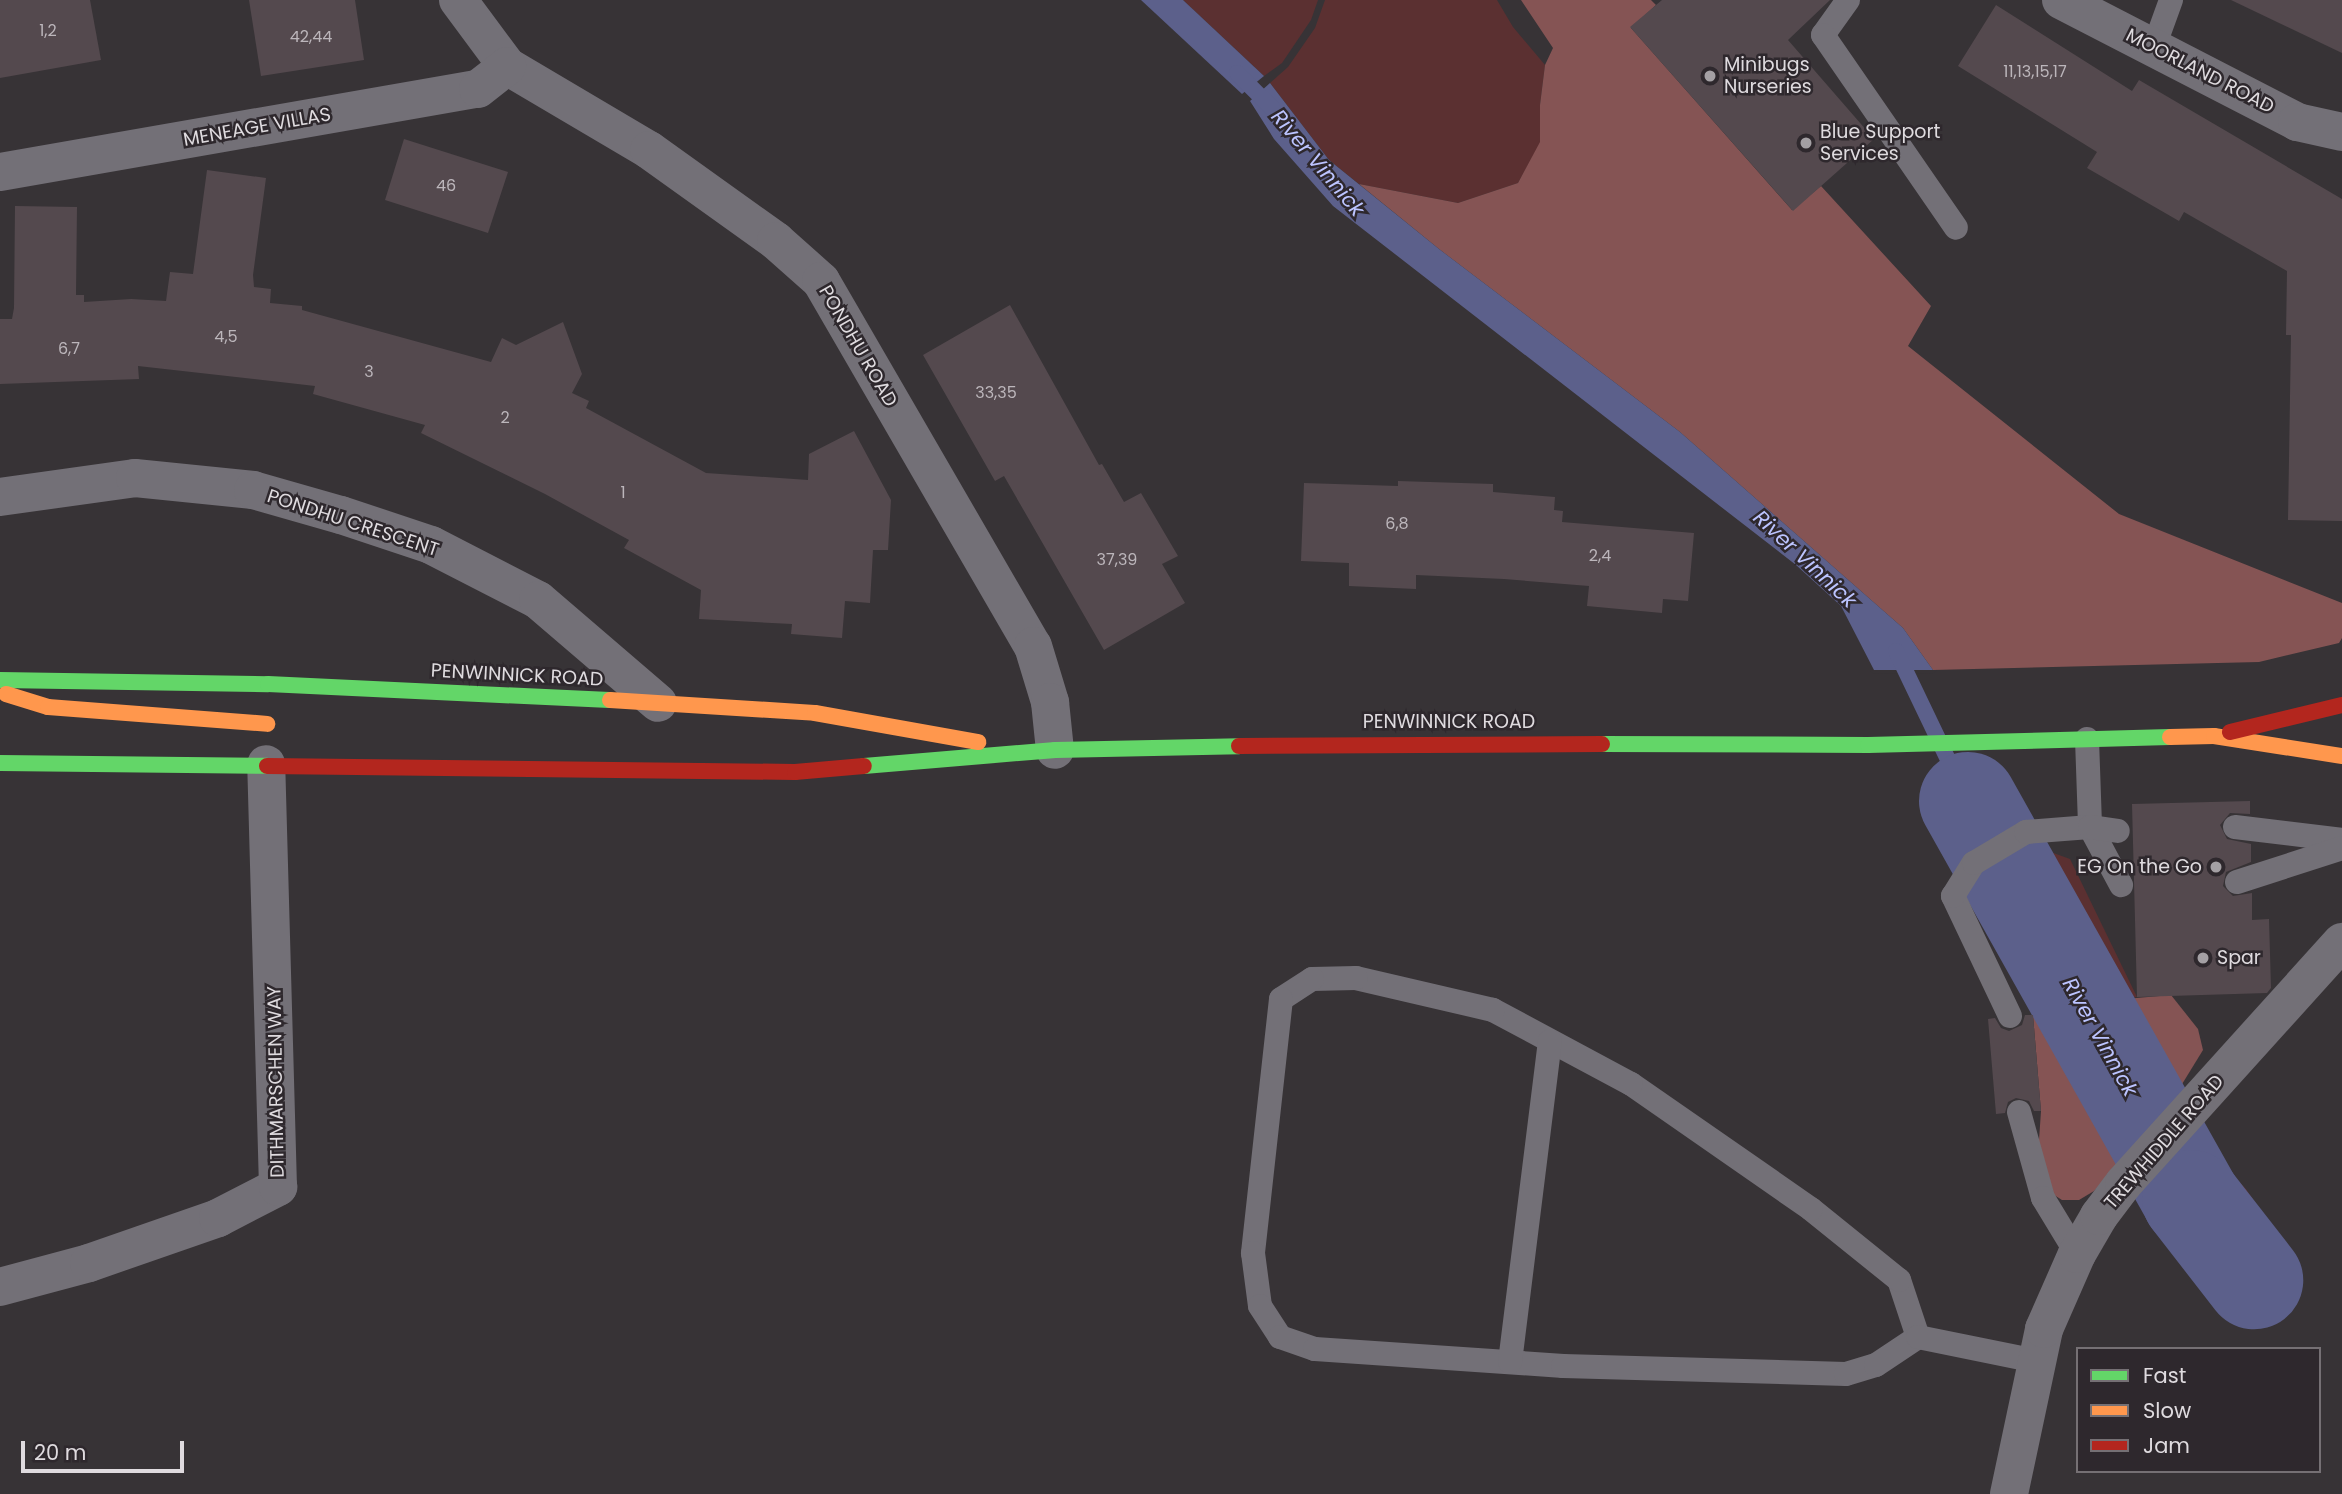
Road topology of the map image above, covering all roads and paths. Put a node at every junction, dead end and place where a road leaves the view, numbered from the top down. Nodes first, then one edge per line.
1 (458, 0) edge
2 (1848, 0) edge
3 (2062, 0) edge
4 (2172, 0) edge
5 (2154, 47) junction
6 (507, 66) junction
7 (2342, 132) edge
8 (0, 172) edge
9 (1955, 228) dead end
10 (0, 497) edge
11 (0, 680) edge
12 (0, 692) edge
13 (658, 703) junction
14 (2342, 705) edge
15 (267, 724) junction
16 (2214, 736) junction
17 (2087, 739) junction
18 (1042, 750) junction
19 (2342, 756) edge
20 (0, 763) edge
21 (2090, 827) junction
22 (2235, 827) dead end
23 (2118, 831) dead end
24 (2342, 840) edge
25 (2342, 848) edge
26 (2237, 882) dead end
27 (2121, 885) dead end
28 (2342, 942) edge
29 (2010, 1016) dead end
30 (1550, 1041) junction
31 (2019, 1112) dead end
32 (2077, 1254) junction
33 (0, 1287) edge
34 (1918, 1337) junction
35 (2036, 1361) junction
36 (1510, 1362) junction
37 (2009, 1494) edge

1 - 6 street, PONDHU ROAD
2 - 9 lane
3 - 5 street, MOORLAND ROAD
4 - 5 lane
5 - 7 street, MOORLAND ROAD
6 - 8 street, MENEAGE VILLAS
6 - 18 street, PONDHU ROAD
10 - 13 street, PONDHU CRESCENT
11 - 15 highway, PENWINNICK ROAD
12 - 15 highway
13 - 15 highway, PENWINNICK ROAD
13 - 18 highway, PENWINNICK ROAD
14 - 16 highway
15 - 18 highway, PENWINNICK ROAD
15 - 20 highway, PENWINNICK ROAD
15 - 33 street, DITHMARSCHEN WAY
16 - 17 highway, PENWINNICK ROAD
16 - 19 highway
17 - 18 highway, PENWINNICK ROAD
17 - 21 lane
21 - 23 lane
21 - 27 lane
21 - 29 lane
22 - 24 lane
25 - 26 lane
28 - 32 street, TREWHIDDLE ROAD
30 - 34 lane
30 - 36 lane
30 - 36 lane
31 - 32 lane
32 - 35 street, TREWHIDDLE ROAD
34 - 35 lane
34 - 36 lane
35 - 37 street, TREWHIDDLE ROAD

